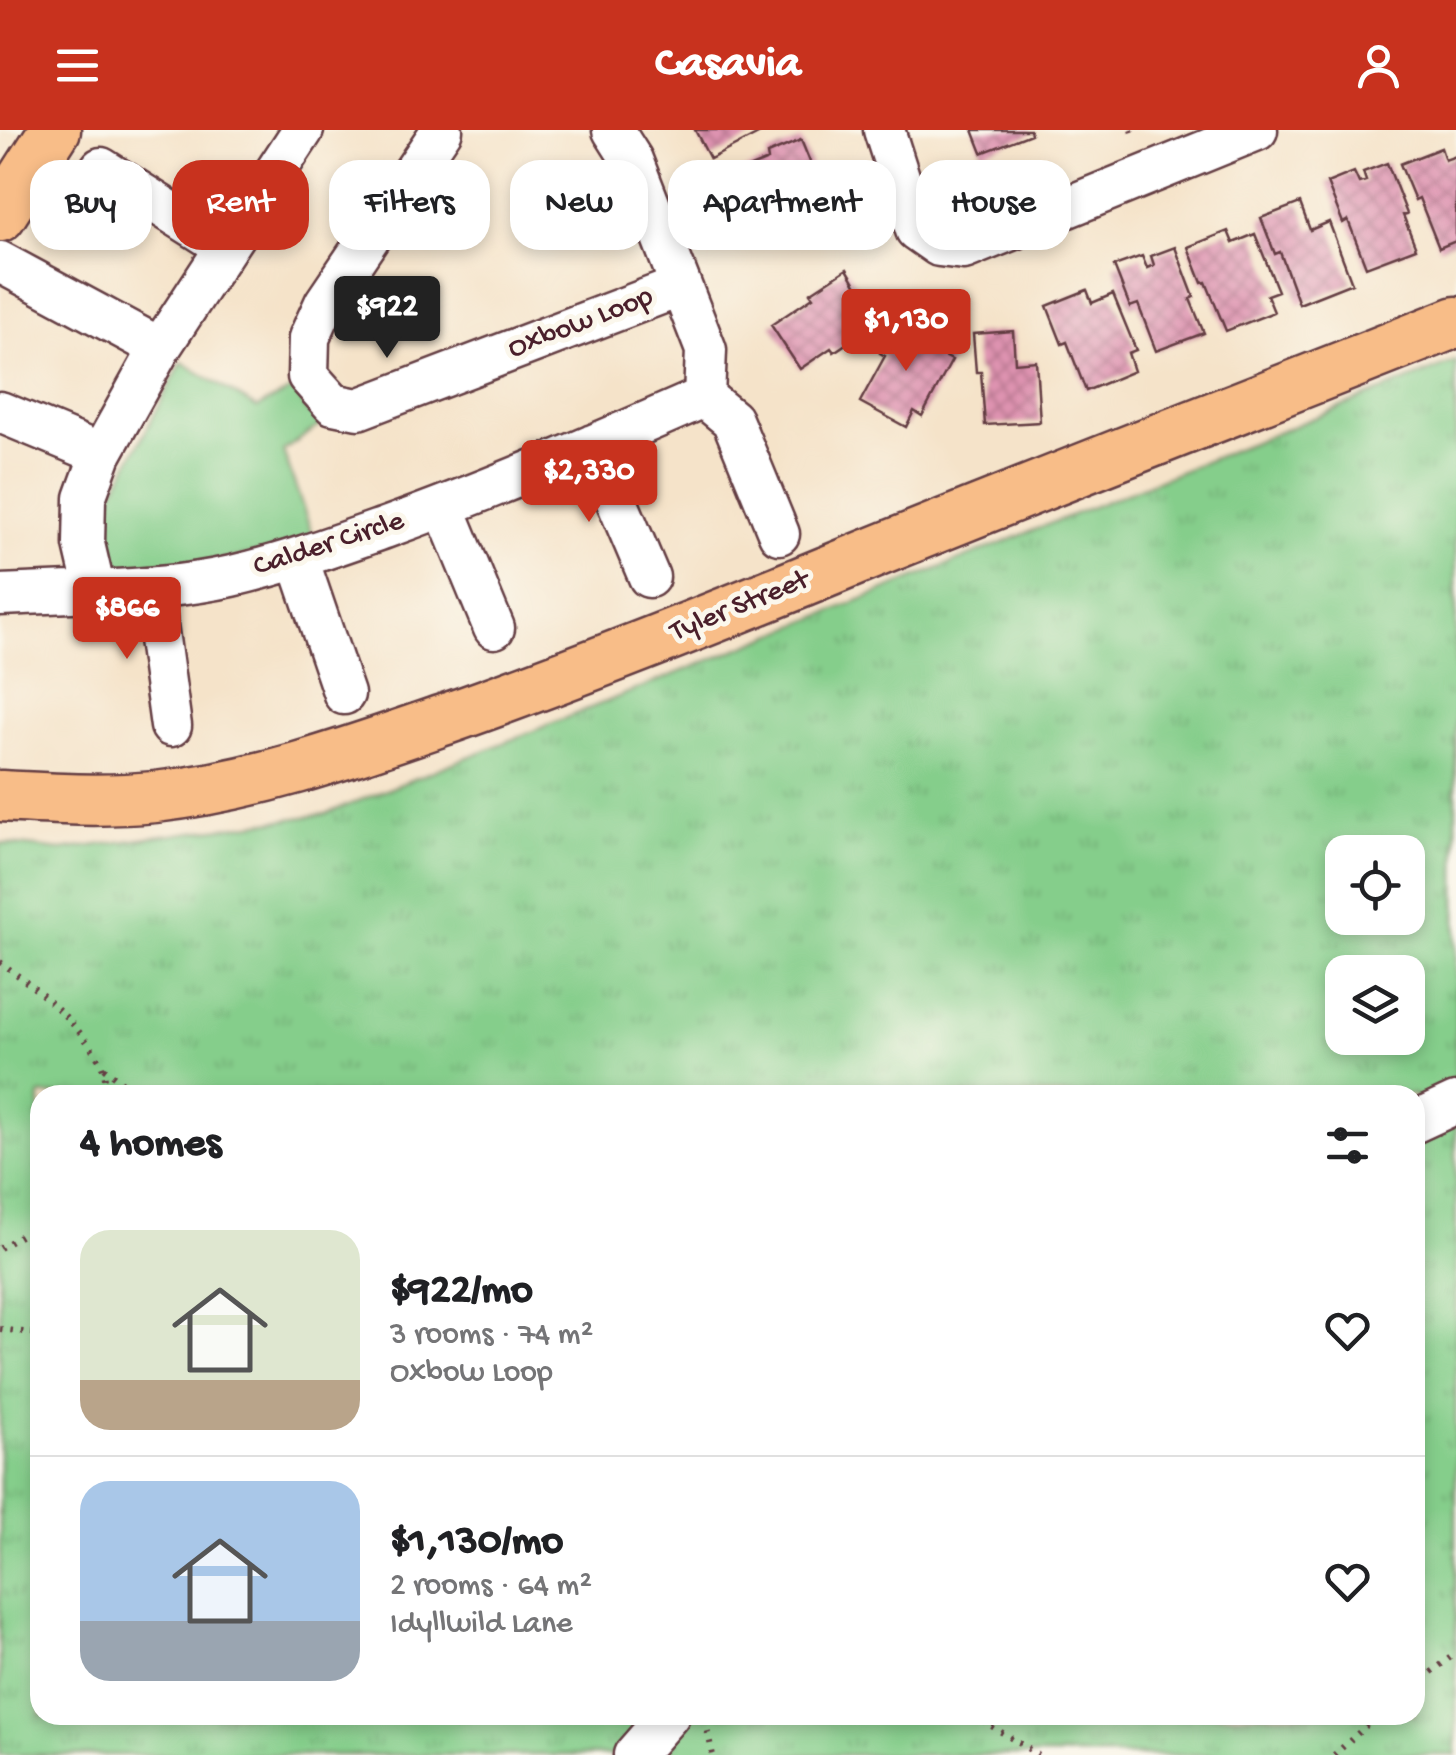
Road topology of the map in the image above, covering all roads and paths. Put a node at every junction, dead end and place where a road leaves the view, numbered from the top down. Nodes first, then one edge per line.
1 (55, 130) edge
2 (303, 130) edge
3 (442, 130) edge
4 (613, 130) edge
5 (884, 130) edge
6 (1258, 130) edge
7 (283, 160) edge
8 (0, 216) edge
9 (224, 250) edge
10 (0, 262) edge
11 (681, 286) junction
12 (1456, 322) edge
13 (160, 348) junction
14 (704, 397) junction
15 (0, 412) edge
16 (593, 446) junction
17 (101, 454) junction
18 (444, 506) junction
19 (779, 534) dead end
20 (298, 559) junction
21 (648, 577) dead end
22 (152, 588) junction
23 (95, 592) junction
24 (1, 596) edge
25 (0, 612) edge
26 (494, 628) dead end
27 (344, 694) dead end
28 (171, 726) dead end
29 (0, 796) edge
30 (0, 962) edge
31 (103, 1067) junction
32 (106, 1085) edge
33 (126, 1085) edge
34 (1456, 1103) edge
35 (1425, 1117) edge
36 (30, 1230) edge
37 (0, 1248) edge
38 (0, 1328) edge
39 (30, 1332) edge
40 (1456, 1653) edge
41 (1425, 1678) edge
42 (660, 1725) edge
43 (706, 1725) edge
44 (990, 1725) edge
45 (1367, 1725) edge
46 (634, 1755) edge
47 (714, 1755) edge
48 (1038, 1755) edge
49 (1334, 1755) edge

1 - 8 main road
2 - 7 street
3 - 11 street, Oxbow Loop
4 - 11 street
5 - 6 street
9 - 13 street
10 - 13 street
11 - 14 street
12 - 29 main road, Tyler Street
13 - 17 street
14 - 16 street, Calder Circle
14 - 19 street
15 - 17 street
16 - 18 street, Calder Circle
16 - 21 street
17 - 23 street
18 - 20 street, Calder Circle
18 - 26 street
20 - 22 street, Calder Circle
20 - 27 street
22 - 23 street, Calder Circle
22 - 28 street
23 - 24 street, Calder Circle
24 - 25 street
30 - 31 path
31 - 32 path
31 - 33 path
34 - 35 street
36 - 37 path
38 - 39 path
40 - 41 path
42 - 46 street
43 - 47 path
44 - 48 path
45 - 49 path

